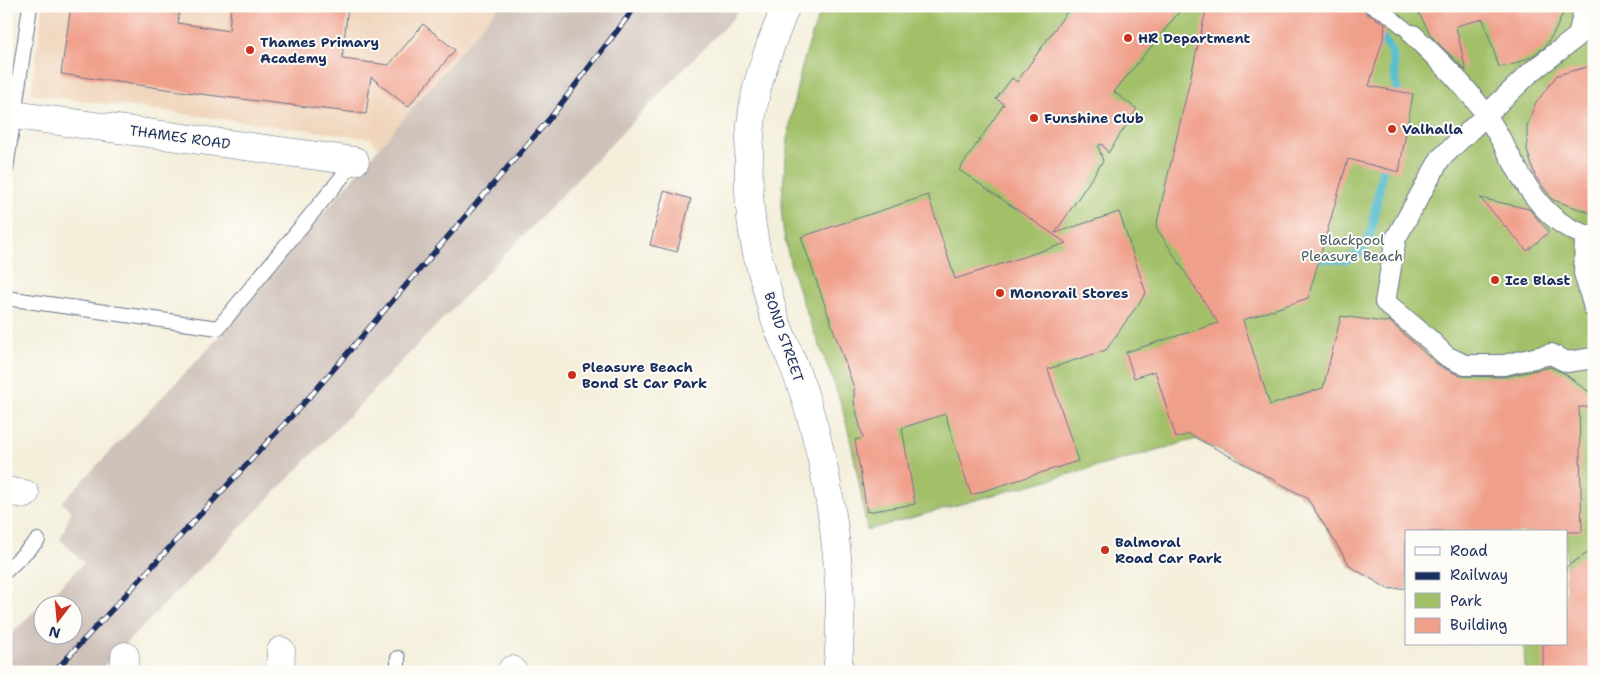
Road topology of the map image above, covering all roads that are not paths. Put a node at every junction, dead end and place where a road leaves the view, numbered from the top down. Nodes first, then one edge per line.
1 (30, 6) edge
2 (786, 6) edge
3 (1371, 6) edge
4 (1587, 15) edge
5 (1413, 36) joint
6 (10, 114) edge
7 (1486, 115) junction
8 (354, 161) joint
9 (6, 169) edge
10 (1589, 236) edge
11 (6, 298) edge
12 (1594, 308) edge
13 (1594, 358) edge
14 (38, 540) dead end
15 (6, 571) edge
16 (837, 672) edge

1 - 6 lane
2 - 16 street, BOND STREET
3 - 5 lane
4 - 7 street
5 - 7 street
6 - 8 street, THAMES ROAD
6 - 9 lane
7 - 10 street
7 - 13 street
8 - 11 lane
10 - 12 street
14 - 15 lane

